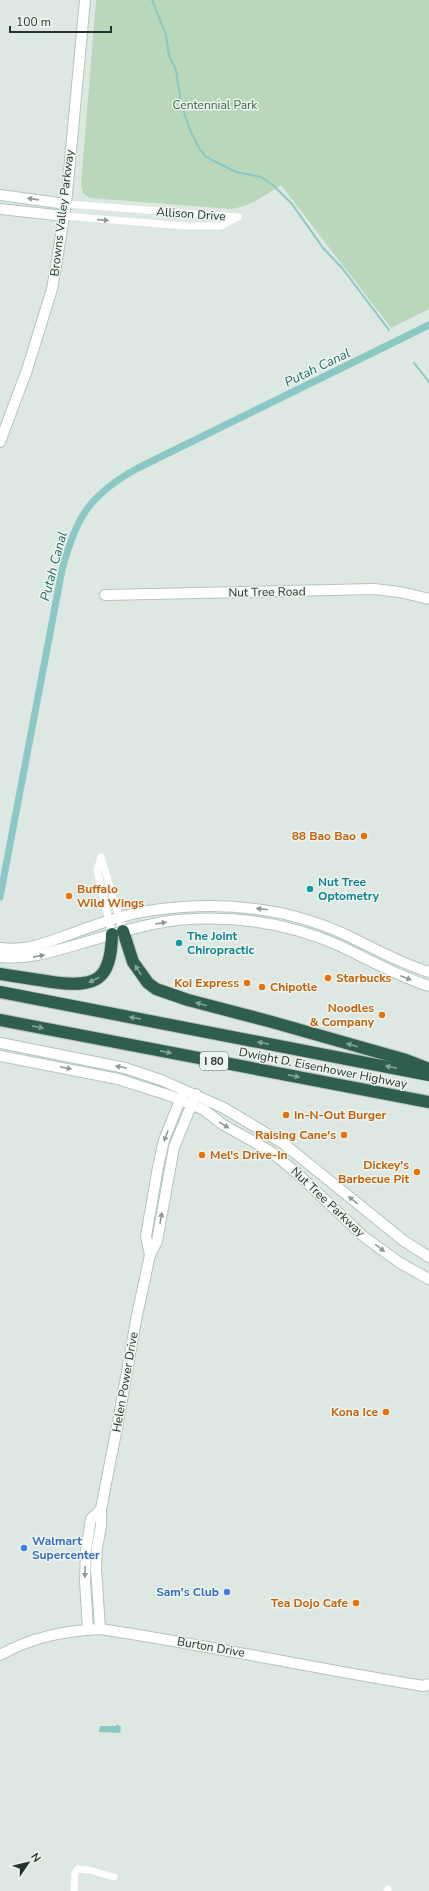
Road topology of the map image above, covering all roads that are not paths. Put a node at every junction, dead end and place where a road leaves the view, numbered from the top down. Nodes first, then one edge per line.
1 (85, 0) edge
2 (0, 195) edge
3 (66, 204) junction
4 (0, 209) edge
5 (64, 216) junction
6 (0, 442) edge
7 (105, 595) dead end
8 (429, 599) edge
9 (120, 918) junction
10 (108, 921) junction
11 (264, 923) junction
12 (321, 924) junction
13 (117, 932) junction
14 (322, 939) junction
15 (0, 948) edge
16 (0, 957) edge
17 (391, 957) junction
18 (429, 972) edge
19 (0, 974) edge
20 (429, 986) edge
21 (0, 992) edge
22 (0, 1020) edge
23 (0, 1043) edge
24 (0, 1056) edge
25 (429, 1069) edge
26 (429, 1075) edge
27 (184, 1089) junction
28 (180, 1099) junction
29 (194, 1099) junction
30 (429, 1102) edge
31 (150, 1255) junction
32 (429, 1257) edge
33 (429, 1279) edge
34 (101, 1509) junction
35 (100, 1629) junction
36 (88, 1630) junction
37 (0, 1655) edge
38 (427, 1687) edge
39 (114, 1877) dead end
40 (74, 1891) edge

1 - 3 main road, Browns Valley Parkway
3 -> 2 main road, Allison Drive
3 - 5 main road, Browns Valley Parkway
5 -> 3 street, Allison Drive
4 - 5 main road, Allison Drive
5 - 6 main road, Browns Valley Parkway
7 - 8 main road, Nut Tree Road
9 - 10 main road
9 - 10 street
12 -> 9 main road
9 - 13 street
10 - 13 street
10 - 15 main road
11 - 12 main road
13 -> 11 main road
11 - 14 main road
12 - 17 main road
16 -> 13 main road
13 -> 19 highway
25 -> 13 highway
14 - 17 main road
14 -> 20 main road
17 - 18 main road
26 -> 21 highway, Dwight D. Eisenhower Highway / I 80
22 -> 30 highway, Dwight D. Eisenhower Highway / I 80
27 -> 23 main road, Nut Tree Parkway
24 -> 28 main road, Nut Tree Parkway
27 - 28 main road, Helen Power Drive
27 - 29 main road, Nut Tree Parkway
28 - 29 main road, Nut Tree Parkway
28 -> 31 main road, Helen Power Drive
31 -> 29 main road, Helen Power Drive
32 -> 29 main road, Nut Tree Parkway
29 -> 33 main road, Nut Tree Parkway
31 - 34 main road, Helen Power Drive
34 - 35 main road, Helen Power Drive
34 -> 36 main road, Helen Power Drive
35 - 36 main road, Burton Drive
35 - 38 main road, Burton Drive
36 - 37 main road, Burton Drive
39 - 40 street

